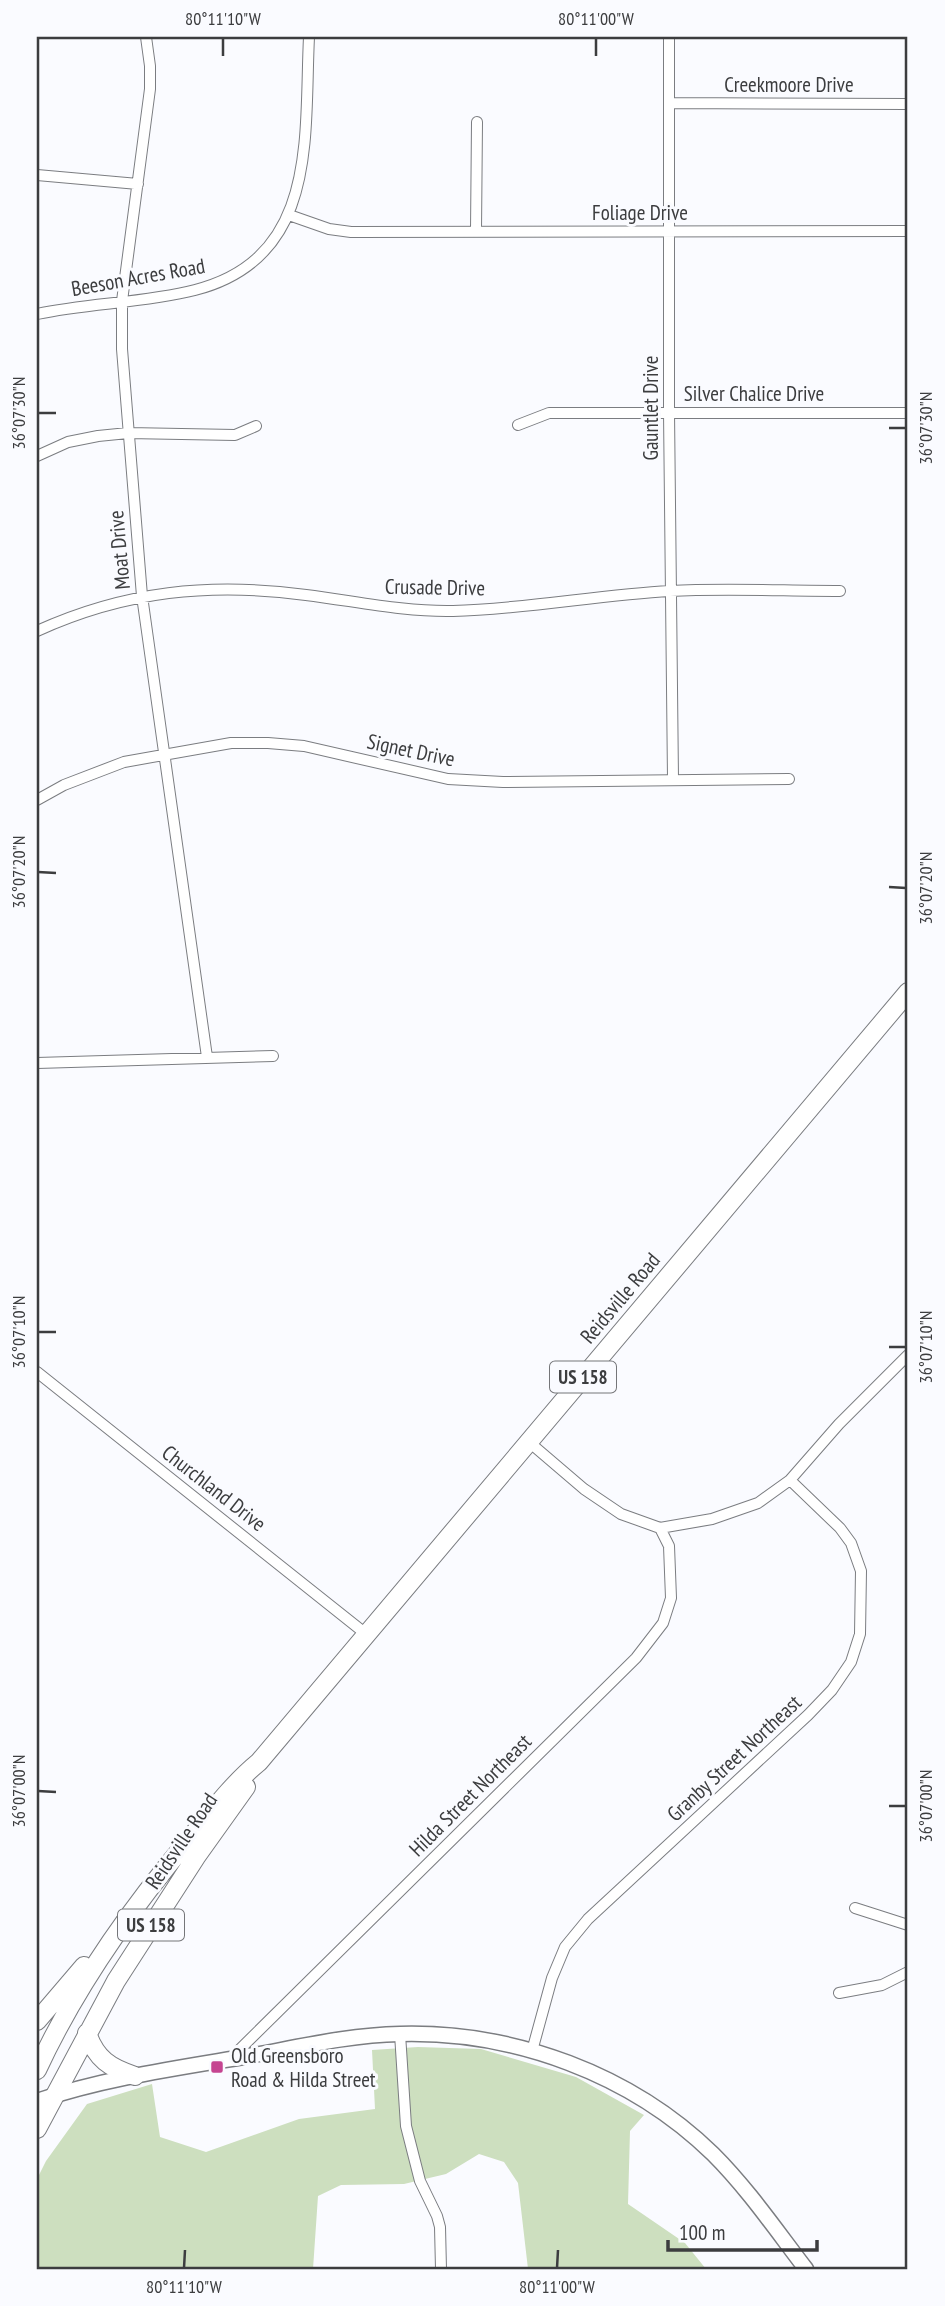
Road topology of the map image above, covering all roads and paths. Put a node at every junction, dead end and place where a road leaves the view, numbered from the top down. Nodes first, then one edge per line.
1 (146, 37) edge
2 (309, 37) edge
3 (669, 37) edge
4 (670, 103) junction
5 (908, 104) edge
6 (477, 122) dead end
7 (37, 175) edge
8 (138, 184) junction
9 (289, 215) junction
10 (476, 230) junction
11 (908, 231) edge
12 (670, 232) junction
13 (122, 301) junction
14 (37, 314) edge
15 (669, 412) junction
16 (908, 413) edge
17 (518, 425) dead end
18 (256, 426) dead end
19 (128, 433) junction
20 (37, 456) edge
21 (671, 591) junction
22 (840, 591) dead end
23 (142, 596) junction
24 (37, 631) edge
25 (166, 755) junction
26 (673, 779) junction
27 (789, 779) dead end
28 (37, 800) edge
29 (908, 992) edge
30 (273, 1056) dead end
31 (207, 1058) junction
32 (37, 1063) edge
33 (908, 1355) edge
34 (37, 1372) edge
35 (529, 1442) junction
36 (790, 1480) junction
37 (660, 1528) junction
38 (366, 1634) junction
39 (259, 1762) junction
40 (855, 1908) dead end
41 (908, 1925) edge
42 (111, 1939) junction
43 (908, 1972) edge
44 (839, 1993) dead end
45 (37, 2021) edge
46 (87, 2033) junction
47 (400, 2034) junction
48 (532, 2050) junction
49 (229, 2059) junction
50 (37, 2070) edge
51 (135, 2076) junction
52 (45, 2098) edge
53 (37, 2129) edge
54 (440, 2269) edge
55 (806, 2269) edge

1 - 8 street, Moat Drive
2 - 9 street, Beeson Acres Road
3 - 4 street, Gauntlet Drive
4 - 5 street, Creekmoore Drive
4 - 12 street, Gauntlet Drive
6 - 10 street
7 - 8 street
8 - 13 street, Moat Drive
9 - 10 street, Foliage Drive
9 - 13 street, Beeson Acres Road
10 - 12 street, Foliage Drive
11 - 12 street, Foliage Drive
12 - 15 street, Gauntlet Drive
13 - 14 street, Beeson Acres Road
13 - 19 street, Moat Drive
15 - 16 street, Silver Chalice Drive
15 - 17 street, Silver Chalice Drive
15 - 21 street, Gauntlet Drive
18 - 19 street
19 - 20 street
19 - 23 street, Moat Drive
21 - 22 street, Crusade Drive
21 - 23 street, Crusade Drive
21 - 26 street, Gauntlet Drive
23 - 24 street, Crusade Drive
23 - 25 street, Moat Drive
25 - 26 street, Signet Drive
25 - 28 street, Signet Drive
25 - 31 street, Moat Drive
26 - 27 street, Signet Drive
29 - 35 highway, Reidsville Road / US 158
30 - 31 street
31 - 32 street
33 - 36 street
34 - 38 street, Churchland Drive
35 - 37 street
35 - 38 highway, Reidsville Road / US 158
36 - 37 street
36 - 48 street, Granby Street Northeast
37 - 49 street, Hilda Street Northeast
38 - 39 highway, Reidsville Road / US 158
39 - 42 highway, Reidsville Road / US 158
39 - 46 highway, Reidsville Road / US 158
40 - 41 street
42 - 45 highway
42 - 50 highway, Reidsville Road / US 158
43 - 44 street
46 - 51 highway
46 - 52 highway, Reidsville Road / US 158
47 - 48 main road
47 - 49 main road
47 - 54 street
48 - 55 main road
49 - 51 main road
51 - 52 main road
52 - 53 highway, Reidsville Road / US 158

